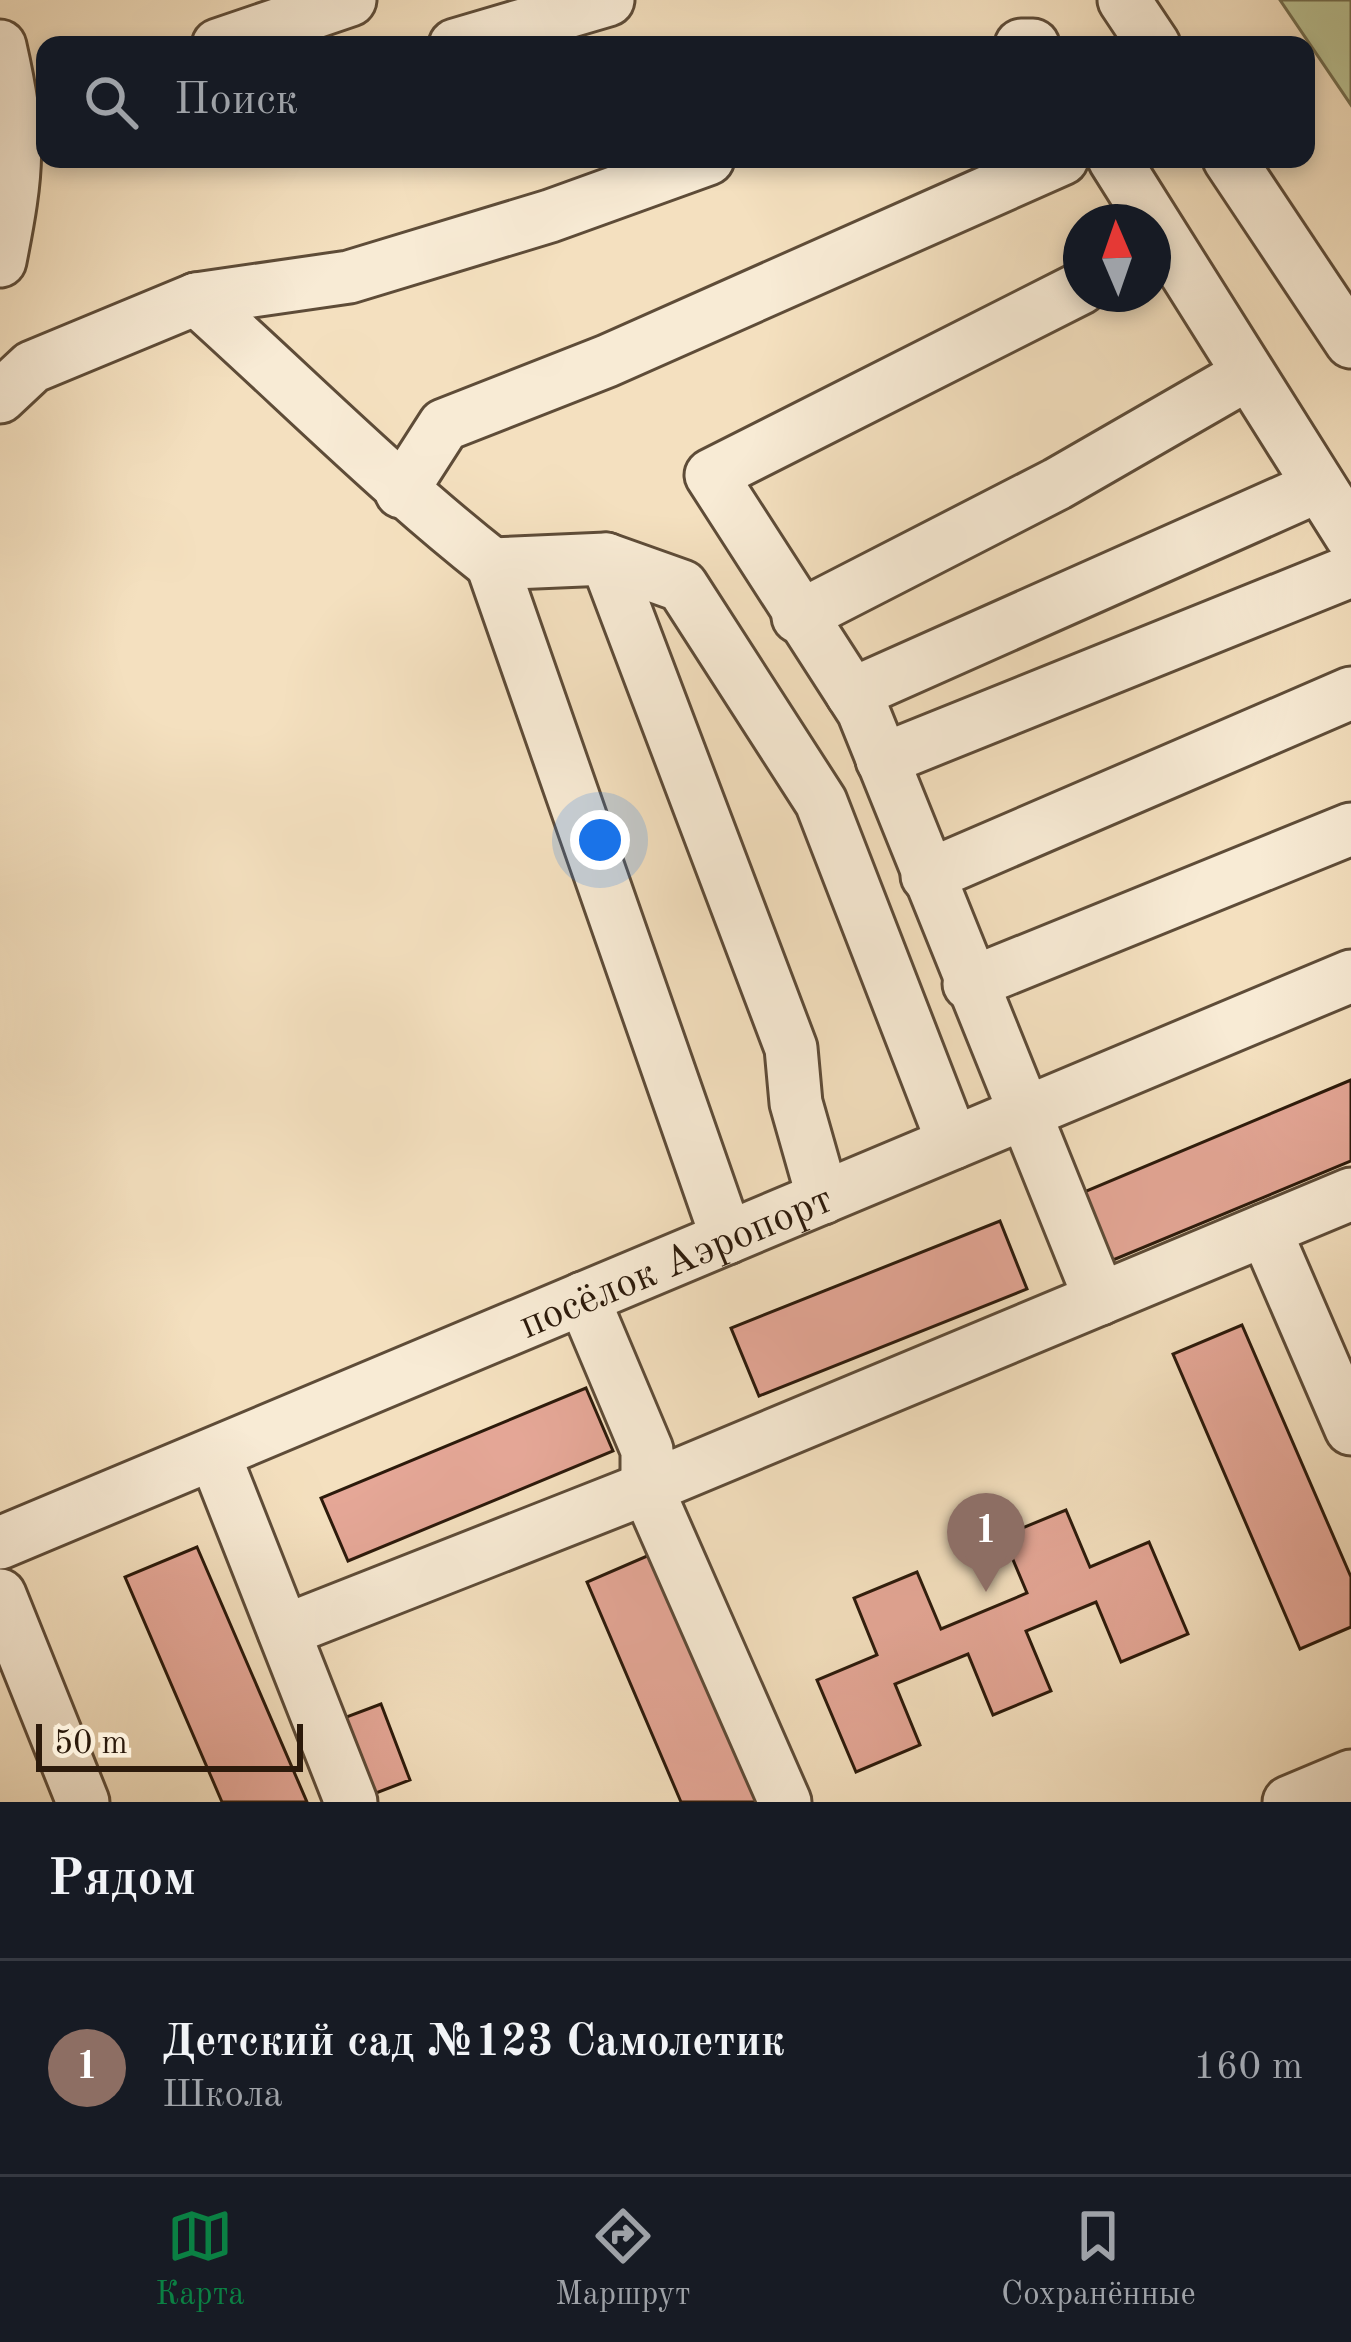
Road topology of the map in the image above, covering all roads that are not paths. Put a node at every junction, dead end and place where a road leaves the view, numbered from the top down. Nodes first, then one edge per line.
1 (350, 0) edge
2 (608, 0) edge
3 (1124, 0) edge
4 (244, 36) edge
5 (485, 36) edge
6 (1148, 36) edge
7 (0, 46) edge
8 (32, 158) edge
9 (682, 168) edge
10 (1042, 168) edge
11 (1119, 168) edge
12 (1235, 168) edge
13 (1137, 204) edge
14 (1, 247) edge
15 (1171, 264) edge
16 (1063, 297) edge
17 (196, 299) junction
18 (1351, 342) edge
19 (1248, 374) junction
20 (0, 397) edge
21 (1319, 486) junction
22 (400, 492) junction
23 (1351, 536) edge
24 (606, 559) junction
25 (492, 564) junction
26 (1351, 571) edge
27 (798, 617) junction
28 (1351, 693) edge
29 (852, 694) junction
30 (882, 760) junction
31 (1351, 829) edge
32 (927, 876) junction
33 (1351, 976) edge
34 (969, 984) junction
35 (1022, 1114) junction
36 (953, 1143) junction
37 (1351, 1194) edge
38 (823, 1198) junction
39 (1265, 1230) junction
40 (727, 1238) junction
41 (583, 1298) junction
42 (1100, 1299) junction
43 (1351, 1429) edge
44 (214, 1454) junction
45 (647, 1488) junction
46 (0, 1543) edge
47 (0, 1595) edge
48 (284, 1631) junction
49 (1351, 1776) edge
50 (83, 1802) edge
51 (351, 1802) edge
52 (785, 1802) edge
53 (1289, 1802) edge

1 - 4 street
2 - 5 street
3 - 6 street
7 - 8 street
8 - 14 street
9 - 17 street
10 - 22 street
11 - 13 street
12 - 18 street
15 - 19 street
16 - 27 street
17 - 20 street
17 - 22 street
19 - 21 street
19 - 27 street
21 - 23 street
21 - 29 street
22 - 25 street
24 - 25 street
24 - 36 street
24 - 38 street
25 - 40 street
26 - 30 street
27 - 29 street
28 - 32 street
29 - 30 street
30 - 32 street
31 - 34 street
32 - 34 street
33 - 35 street, посёлок Аэропорт
34 - 35 street
35 - 36 street, посёлок Аэропорт
35 - 42 street
36 - 38 street, посёлок Аэропорт
37 - 39 street
38 - 40 street, посёлок Аэропорт
39 - 42 street
39 - 43 street
40 - 41 street, посёлок Аэропорт
41 - 44 street, посёлок Аэропорт
41 - 45 street
42 - 45 street
44 - 46 street, посёлок Аэропорт
44 - 48 street
45 - 48 street
45 - 52 street
47 - 50 street
48 - 51 street
49 - 53 street

